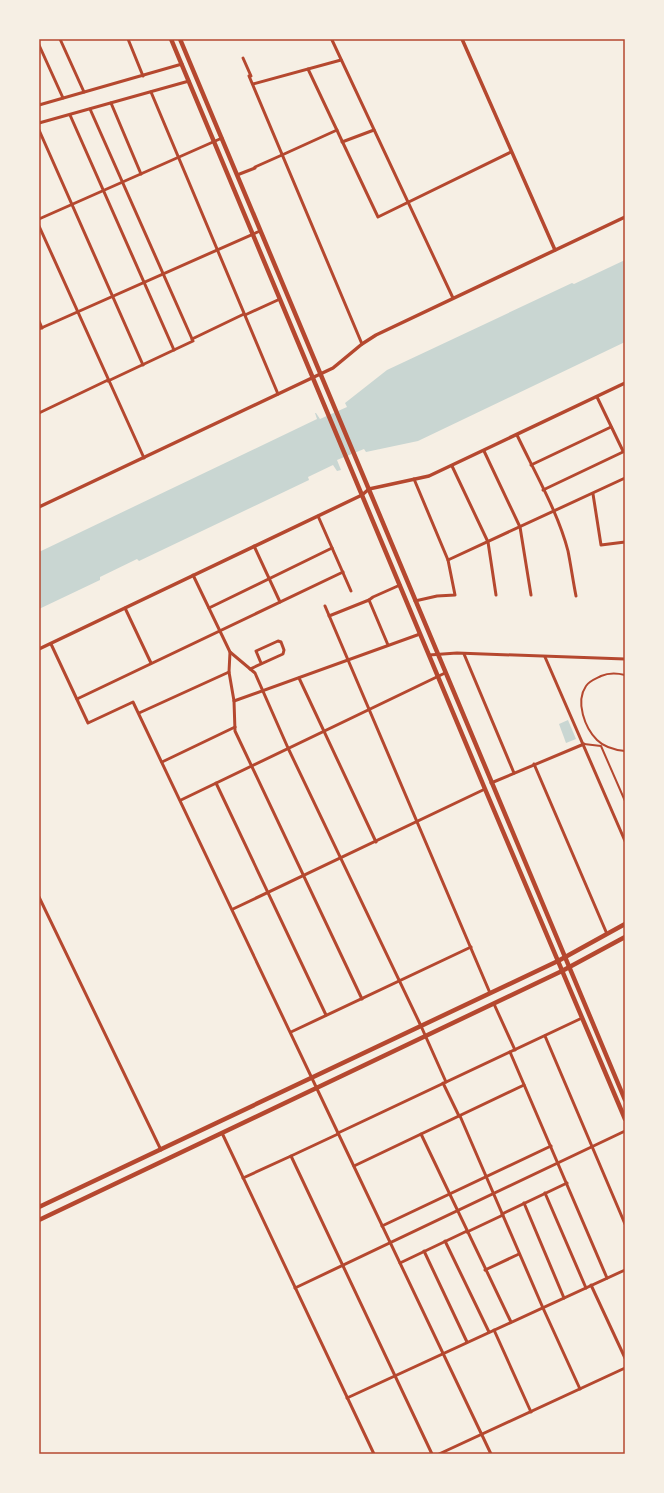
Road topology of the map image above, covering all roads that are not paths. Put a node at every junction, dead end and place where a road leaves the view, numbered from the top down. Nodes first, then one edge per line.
1 (60, 39) edge
2 (128, 39) edge
3 (172, 39) edge
4 (180, 39) edge
5 (462, 39) edge
6 (332, 40) edge
7 (39, 45) edge
8 (243, 58) dead end
9 (341, 60) junction
10 (182, 64) junction
11 (308, 69) junction
12 (143, 76) junction
13 (189, 81) junction
14 (253, 84) junction
15 (84, 92) junction
16 (151, 92) junction
17 (63, 98) junction
18 (111, 103) junction
19 (39, 105) edge
20 (90, 109) junction
21 (70, 114) junction
22 (39, 123) edge
23 (39, 130) edge
24 (337, 130) junction
25 (374, 130) junction
26 (222, 138) junction
27 (215, 142) junction
28 (342, 142) junction
29 (511, 152) junction
30 (282, 155) junction
31 (178, 158) junction
32 (141, 174) junction
33 (237, 175) junction
34 (122, 182) junction
35 (104, 190) junction
36 (408, 203) junction
37 (72, 204) junction
38 (625, 217) edge
39 (39, 219) edge
40 (39, 226) edge
41 (261, 230) junction
42 (253, 234) junction
43 (217, 250) junction
44 (555, 250) junction
45 (163, 274) junction
46 (144, 282) junction
47 (113, 296) junction
48 (453, 298) junction
49 (280, 299) junction
50 (77, 312) junction
51 (244, 314) junction
52 (39, 321) edge
53 (40, 328) edge
54 (192, 339) junction
55 (362, 344) junction
56 (174, 350) junction
57 (143, 365) junction
58 (320, 374) junction
59 (314, 377) junction
60 (108, 380) junction
61 (625, 383) edge
62 (278, 394) junction
63 (597, 397) junction
64 (39, 413) edge
65 (611, 426) junction
66 (517, 435) junction
67 (484, 451) junction
68 (624, 451) edge
69 (144, 458) junction
70 (531, 465) junction
71 (452, 466) junction
72 (625, 478) edge
73 (414, 479) junction
74 (369, 489) junction
75 (543, 490) junction
76 (593, 494) junction
77 (362, 495) junction
78 (39, 507) edge
79 (553, 512) junction
80 (318, 516) junction
81 (520, 527) junction
82 (488, 542) junction
83 (625, 542) edge
84 (254, 546) junction
85 (332, 548) junction
86 (448, 560) junction
87 (343, 572) junction
88 (193, 576) junction
89 (269, 579) junction
90 (400, 586) junction
91 (351, 591) dead end
92 (496, 595) dead end
93 (531, 596) dead end
94 (576, 596) dead end
95 (369, 600) junction
96 (415, 601) junction
97 (280, 602) junction
98 (325, 606) dead end
99 (125, 608) junction
100 (209, 608) junction
101 (329, 616) junction
102 (220, 630) junction
103 (420, 634) junction
104 (52, 644) junction
105 (388, 645) junction
106 (39, 649) edge
107 (230, 652) junction
108 (464, 654) junction
109 (429, 655) junction
110 (438, 655) junction
111 (545, 657) junction
112 (625, 659) edge
113 (348, 660) junction
114 (151, 663) junction
115 (262, 664) junction
116 (250, 669) junction
117 (229, 672) junction
118 (445, 673) junction
119 (625, 675) edge
120 (438, 676) junction
121 (299, 678) junction
122 (263, 691) junction
123 (77, 699) junction
124 (234, 701) junction
125 (369, 709) junction
126 (139, 713) junction
127 (235, 727) junction
128 (323, 731) junction
129 (584, 744) junction
130 (602, 745) junction
131 (288, 748) junction
132 (625, 751) edge
133 (162, 762) junction
134 (534, 764) junction
135 (250, 766) junction
136 (514, 773) junction
137 (216, 783) junction
138 (491, 783) junction
139 (485, 790) junction
140 (181, 800) junction
141 (625, 801) edge
142 (418, 822) junction
143 (625, 840) edge
144 (376, 842) junction
145 (341, 858) junction
146 (303, 876) junction
147 (268, 893) junction
148 (39, 897) edge
149 (233, 910) junction
150 (625, 924) edge
151 (607, 934) junction
152 (625, 937) edge
153 (471, 948) junction
154 (565, 957) junction
155 (558, 961) junction
156 (569, 967) junction
157 (562, 971) junction
158 (400, 981) junction
159 (490, 993) junction
160 (362, 998) junction
161 (494, 1004) junction
162 (326, 1015) junction
163 (582, 1018) junction
164 (421, 1026) junction
165 (291, 1032) junction
166 (425, 1036) junction
167 (545, 1036) junction
168 (515, 1050) junction
169 (510, 1052) junction
170 (313, 1078) junction
171 (445, 1083) junction
172 (524, 1085) junction
173 (316, 1088) junction
174 (625, 1100) edge
175 (459, 1116) junction
176 (625, 1119) edge
177 (625, 1131) edge
178 (222, 1133) junction
179 (338, 1133) junction
180 (421, 1134) junction
181 (551, 1146) junction
182 (592, 1147) junction
183 (161, 1150) junction
184 (291, 1156) junction
185 (558, 1163) junction
186 (354, 1166) junction
187 (486, 1177) junction
188 (243, 1178) junction
189 (567, 1183) junction
190 (545, 1193) junction
191 (449, 1194) junction
192 (494, 1194) junction
193 (524, 1203) junction
194 (39, 1207) edge
195 (458, 1211) junction
196 (502, 1215) junction
197 (39, 1220) edge
198 (625, 1224) edge
199 (382, 1226) junction
200 (467, 1231) junction
201 (445, 1241) junction
202 (390, 1243) junction
203 (424, 1251) junction
204 (519, 1254) junction
205 (400, 1263) junction
206 (343, 1266) junction
207 (486, 1270) junction
208 (625, 1270) edge
209 (607, 1278) junction
210 (591, 1285) junction
211 (295, 1288) junction
212 (586, 1288) junction
213 (564, 1298) junction
214 (542, 1308) junction
215 (511, 1322) junction
216 (494, 1330) junction
217 (489, 1332) junction
218 (467, 1342) junction
219 (443, 1354) junction
220 (625, 1358) edge
221 (625, 1368) edge
222 (395, 1376) junction
223 (580, 1389) junction
224 (347, 1398) junction
225 (532, 1412) junction
226 (482, 1435) junction
227 (374, 1454) edge
228 (432, 1454) edge
229 (440, 1454) edge
230 (491, 1454) edge

1 - 15 street
2 - 12 street
3 - 10 main road
4 - 26 main road
5 - 29 street
6 - 9 street
7 - 17 street
8 - 14 street
9 - 11 street
9 - 25 street
10 - 12 street
10 - 13 main road
11 - 14 street
11 - 24 street
12 - 15 street
13 - 16 street
13 - 27 main road
14 - 30 street
15 - 17 street
16 - 18 street
16 - 31 street
17 - 19 street
18 - 20 street
18 - 32 street
20 - 21 street
20 - 34 street
21 - 22 street
21 - 35 street
23 - 37 street
24 - 28 street
24 - 30 street
25 - 28 street
25 - 36 street
26 - 27 street
26 - 33 main road
27 - 31 street
27 - 42 main road
28 - 36 street
29 - 36 street
29 - 44 street
30 - 33 street
30 - 55 street
31 - 32 street
31 - 43 street
32 - 34 street
33 - 41 main road
34 - 35 street
34 - 45 street
35 - 37 street
35 - 46 street
36 - 48 street
37 - 39 street
37 - 47 street
38 - 44 street
40 - 50 street
41 - 42 street
41 - 58 main road
42 - 43 street
42 - 49 main road
43 - 45 street
43 - 51 street
44 - 48 street
45 - 46 street
45 - 54 street
46 - 47 street
46 - 56 street
47 - 50 street
47 - 57 street
48 - 55 street
49 - 51 street
49 - 59 main road
50 - 53 street
50 - 60 street
51 - 54 street
51 - 62 street
52 - 53 street
54 - 56 street
55 - 58 street
56 - 57 street
57 - 60 street
58 - 59 street
58 - 74 main road
59 - 62 street
59 - 77 main road
60 - 64 street
60 - 69 street
61 - 63 street
62 - 69 street
63 - 65 street
63 - 66 street
65 - 68 street
65 - 70 street
66 - 67 street
66 - 70 street
67 - 71 street
67 - 81 street
68 - 75 street
69 - 78 street
70 - 75 street
71 - 73 street
71 - 82 street
72 - 76 street
73 - 74 street
73 - 86 street
74 - 77 street
74 - 96 main road
75 - 79 street
76 - 79 street
76 - 83 street
77 - 80 street
77 - 90 main road
79 - 81 street
79 - 94 street
80 - 84 street
80 - 85 street
81 - 82 street
81 - 93 street
82 - 86 street
82 - 92 street
84 - 88 street
84 - 89 street
85 - 87 street
85 - 89 street
86 - 96 street
87 - 91 street
87 - 97 street
88 - 99 street
88 - 100 street
89 - 97 street
89 - 100 street
90 - 95 street
90 - 103 main road
95 - 101 street
95 - 105 street
96 - 110 main road
97 - 102 street
98 - 101 street
99 - 104 street
99 - 114 street
100 - 102 street
101 - 113 street
102 - 107 street
102 - 114 street
103 - 105 street
103 - 109 main road
104 - 106 street
104 - 123 street
105 - 113 street
107 - 116 street
107 - 117 street
108 - 110 street
108 - 111 street
108 - 136 street
109 - 110 street
109 - 120 main road
110 - 118 main road
111 - 112 street
111 - 129 street
113 - 121 street
113 - 125 street
114 - 123 street
115 - 115 street
115 - 116 street
116 - 122 street
117 - 124 street
117 - 126 street
118 - 120 street
118 - 138 main road
119 - 130 street
120 - 125 street
120 - 139 main road
121 - 122 street
121 - 128 street
122 - 124 street
122 - 131 street
123 - 126 street
124 - 127 street
125 - 128 street
125 - 142 street
126 - 133 street
127 - 133 street
127 - 135 street
128 - 131 street
128 - 144 street
129 - 130 street
129 - 134 street
129 - 143 street
130 - 132 street
130 - 141 street
131 - 135 street
131 - 145 street
133 - 140 street
134 - 136 street
134 - 151 street
135 - 137 street
135 - 146 street
136 - 138 street
137 - 140 street
137 - 147 street
138 - 154 main road
139 - 142 street
139 - 155 main road
140 - 149 street
142 - 144 street
142 - 153 street
144 - 145 street
145 - 146 street
145 - 158 street
146 - 147 street
146 - 160 street
147 - 149 street
147 - 162 street
148 - 183 street
149 - 165 street
150 - 151 main road
151 - 154 main road
152 - 156 main road
153 - 158 street
153 - 159 street
154 - 155 main road
154 - 156 main road
155 - 157 main road
155 - 159 main road
156 - 157 main road
156 - 174 main road
157 - 161 main road
157 - 163 main road
158 - 160 street
158 - 164 street
159 - 164 main road
160 - 162 street
161 - 166 main road
161 - 168 street
162 - 165 street
163 - 167 street
163 - 176 main road
164 - 166 street
164 - 170 main road
165 - 170 street
166 - 171 street
166 - 173 main road
167 - 168 street
167 - 182 street
168 - 169 street
169 - 171 street
169 - 172 street
170 - 173 street
170 - 183 main road
171 - 175 street
171 - 179 street
172 - 175 street
172 - 181 street
173 - 178 main road
173 - 179 street
175 - 180 street
175 - 187 street
177 - 182 street
178 - 188 street
178 - 197 main road
179 - 184 street
179 - 186 street
180 - 186 street
180 - 191 street
181 - 185 street
181 - 187 street
182 - 185 street
182 - 198 street
183 - 194 main road
184 - 188 street
184 - 206 street
185 - 189 street
185 - 192 street
186 - 199 street
187 - 191 street
187 - 192 street
188 - 211 street
189 - 190 street
189 - 209 street
190 - 193 street
190 - 212 street
191 - 195 street
191 - 199 street
192 - 195 street
192 - 196 street
193 - 196 street
193 - 213 street
195 - 200 street
195 - 202 street
196 - 200 street
196 - 204 street
199 - 202 street
200 - 201 street
200 - 207 street
201 - 203 street
201 - 217 street
202 - 205 street
202 - 206 street
203 - 205 street
203 - 218 street
204 - 207 street
204 - 214 street
205 - 219 street
206 - 211 street
206 - 222 street
207 - 215 street
208 - 209 street
209 - 210 street
210 - 212 street
210 - 220 street
211 - 224 street
212 - 213 street
213 - 214 street
214 - 215 street
214 - 223 street
215 - 216 street
216 - 217 street
216 - 225 street
217 - 218 street
218 - 219 street
219 - 222 street
219 - 226 street
221 - 223 street
222 - 224 street
222 - 228 street
223 - 225 street
224 - 227 street
225 - 226 street
226 - 229 street
226 - 230 street

